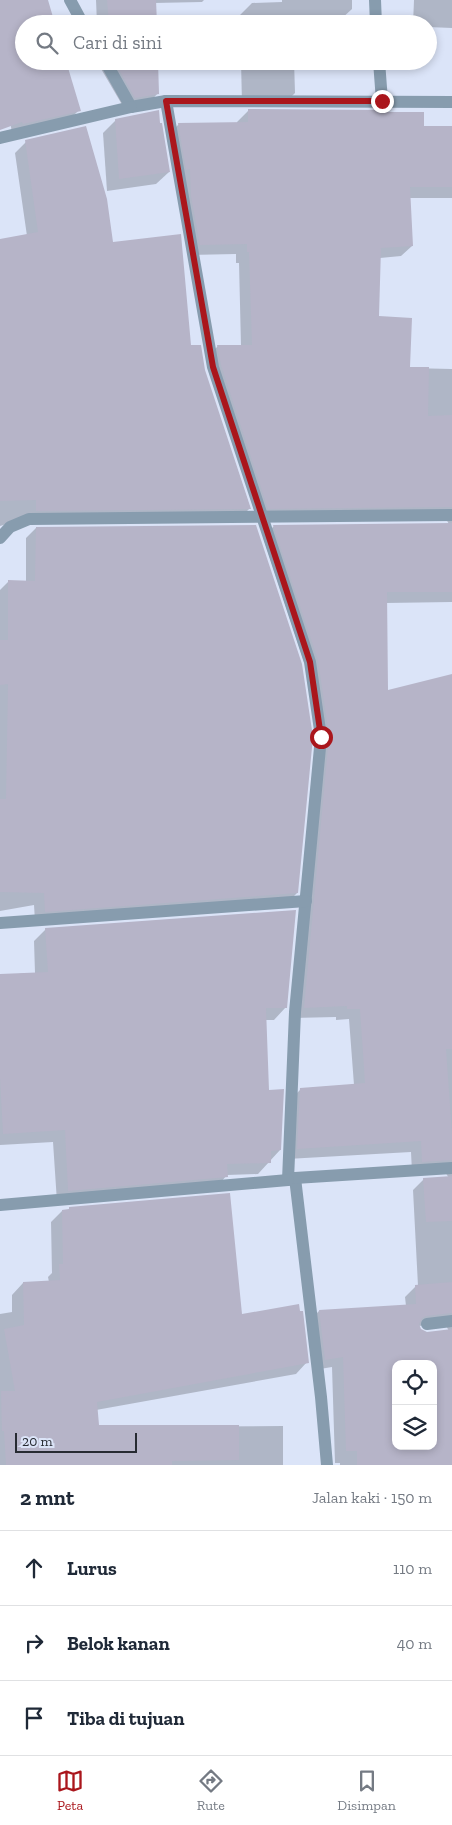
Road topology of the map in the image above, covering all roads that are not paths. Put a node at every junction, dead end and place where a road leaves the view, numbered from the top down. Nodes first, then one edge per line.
1 (70, 0) edge
2 (375, 0) edge
3 (78, 15) edge
4 (376, 15) edge
5 (110, 70) edge
6 (380, 70) edge
7 (166, 101) junction
8 (382, 101) junction
9 (452, 102) edge
10 (131, 108) junction
11 (0, 138) edge
12 (452, 515) edge
13 (263, 516) junction
14 (0, 538) edge
15 (306, 901) junction
16 (0, 923) edge
17 (452, 1168) edge
18 (292, 1179) junction
19 (0, 1205) edge
20 (452, 1321) edge
21 (427, 1324) dead end
22 (327, 1465) edge

1 - 3 street
2 - 4 street
5 - 10 street
6 - 8 street
7 - 8 street
7 - 10 street
7 - 13 street
8 - 9 street
10 - 11 street
12 - 13 street
13 - 14 street
13 - 15 street
15 - 16 street
15 - 18 street
17 - 18 street
18 - 19 street
18 - 22 street
20 - 21 street

